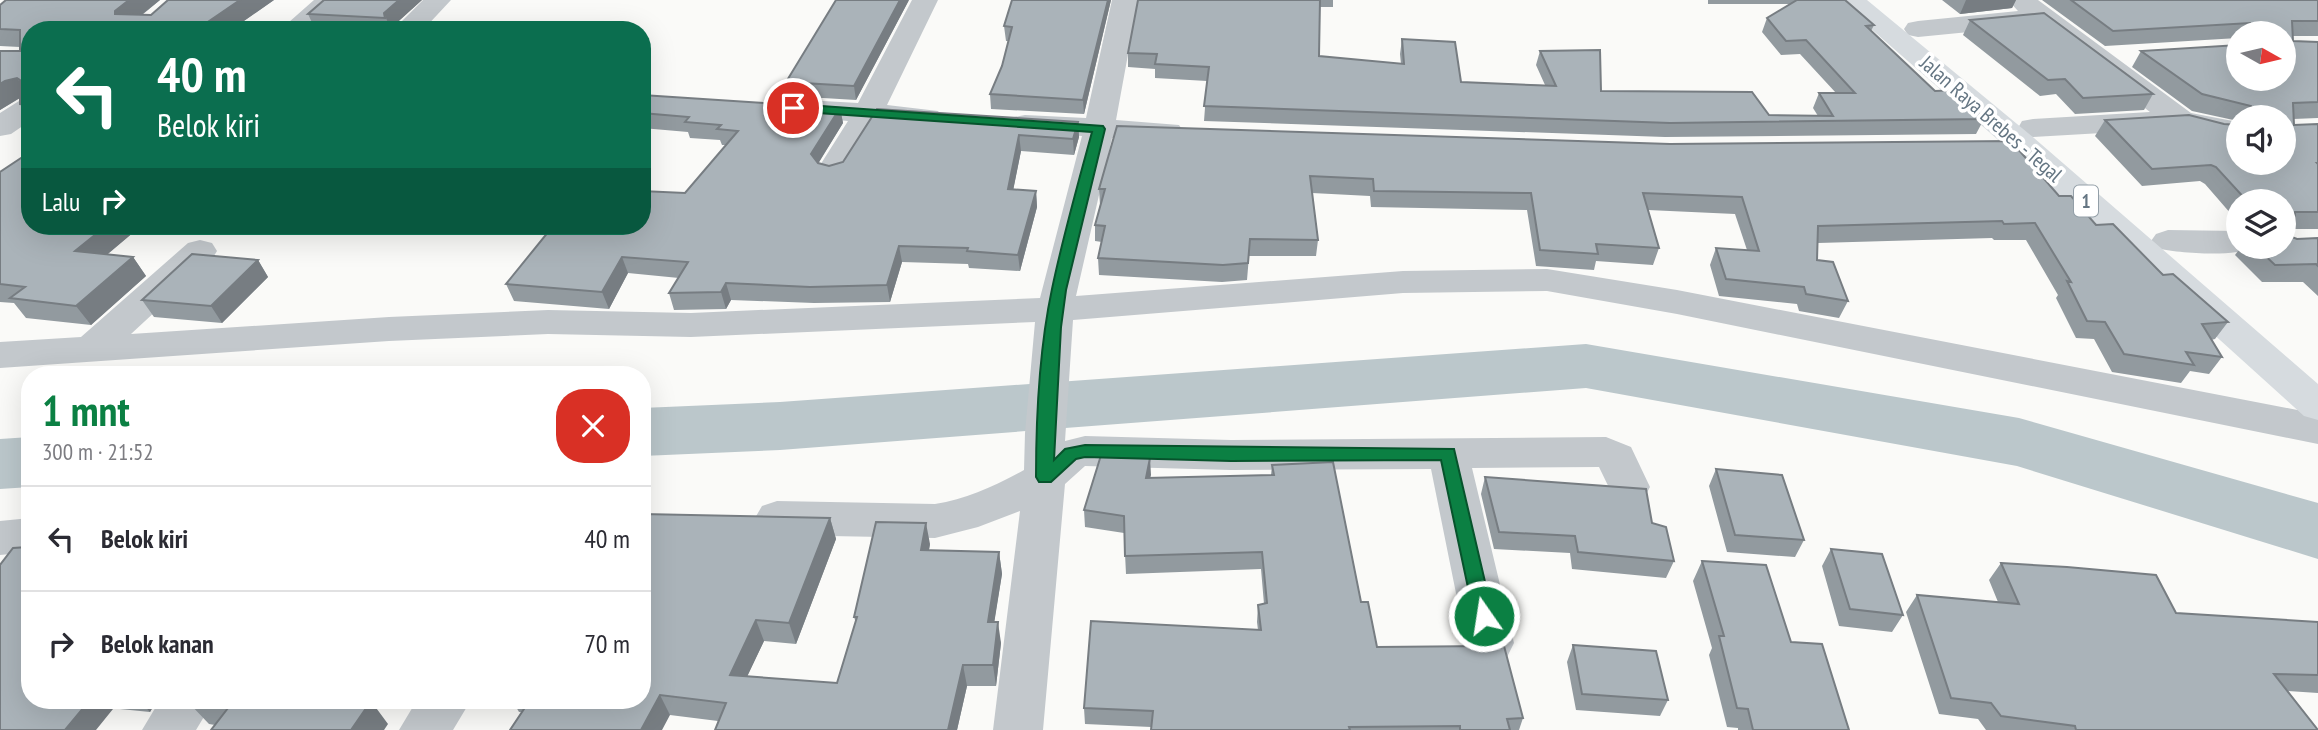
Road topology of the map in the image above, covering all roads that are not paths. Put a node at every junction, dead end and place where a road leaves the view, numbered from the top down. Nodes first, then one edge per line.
1 (330, 0) edge
2 (438, 0) edge
3 (925, 0) edge
4 (1125, 0) edge
5 (1851, 0) edge
6 (1882, 0) edge
7 (2033, 8) edge
8 (305, 21) edge
9 (416, 21) edge
10 (1918, 29) junction
11 (2140, 54) edge
12 (2099, 58) junction
13 (762, 106) edge
14 (21, 113) edge
15 (869, 113) junction
16 (950, 118) edge
17 (2180, 120) junction
18 (990, 121) edge
19 (0, 127) edge
20 (1099, 129) junction
21 (2226, 130) edge
22 (1203, 134) edge
23 (2028, 136) junction
24 (1983, 145) edge
25 (833, 170) edge
26 (2168, 241) junction
27 (2226, 242) edge
28 (200, 251) dead end
29 (1055, 318) junction
30 (91, 349) junction
31 (0, 355) edge
32 (2318, 370) edge
33 (2318, 406) edge
34 (2318, 429) edge
35 (1448, 453) junction
36 (1045, 455) junction
37 (1629, 487) edge
38 (736, 517) edge
39 (21, 536) edge
40 (0, 538) edge
41 (1490, 643) dead end
42 (182, 709) edge
43 (439, 709) edge
44 (167, 730) edge
45 (424, 730) edge
46 (1018, 730) edge

1 - 8 street
2 - 9 street
3 - 15 street
4 - 20 street
5 - 23 highway, Jalan Raya Brebes - Tegal / 1
6 - 10 highway, Jalan Raya Brebes - Tegal / 1
7 - 10 street
7 - 12 street
10 - 23 highway, Jalan Raya Brebes - Tegal / 1
11 - 12 street
12 - 17 street
13 - 15 street
14 - 19 street
15 - 16 street
15 - 25 street
17 - 21 street
17 - 23 street
18 - 20 street
20 - 22 street
20 - 29 street
23 - 24 street
23 - 26 highway, Jalan Raya Brebes - Tegal / 1
23 - 33 highway, Jalan Raya Brebes - Tegal / 1
26 - 27 street
26 - 32 highway, Jalan Raya Brebes - Tegal / 1
28 - 30 street
29 - 30 street
29 - 34 street
29 - 36 street
30 - 31 street
35 - 36 street
35 - 37 street
35 - 41 street
36 - 38 street
36 - 46 street
39 - 40 street
42 - 44 street
43 - 45 street

